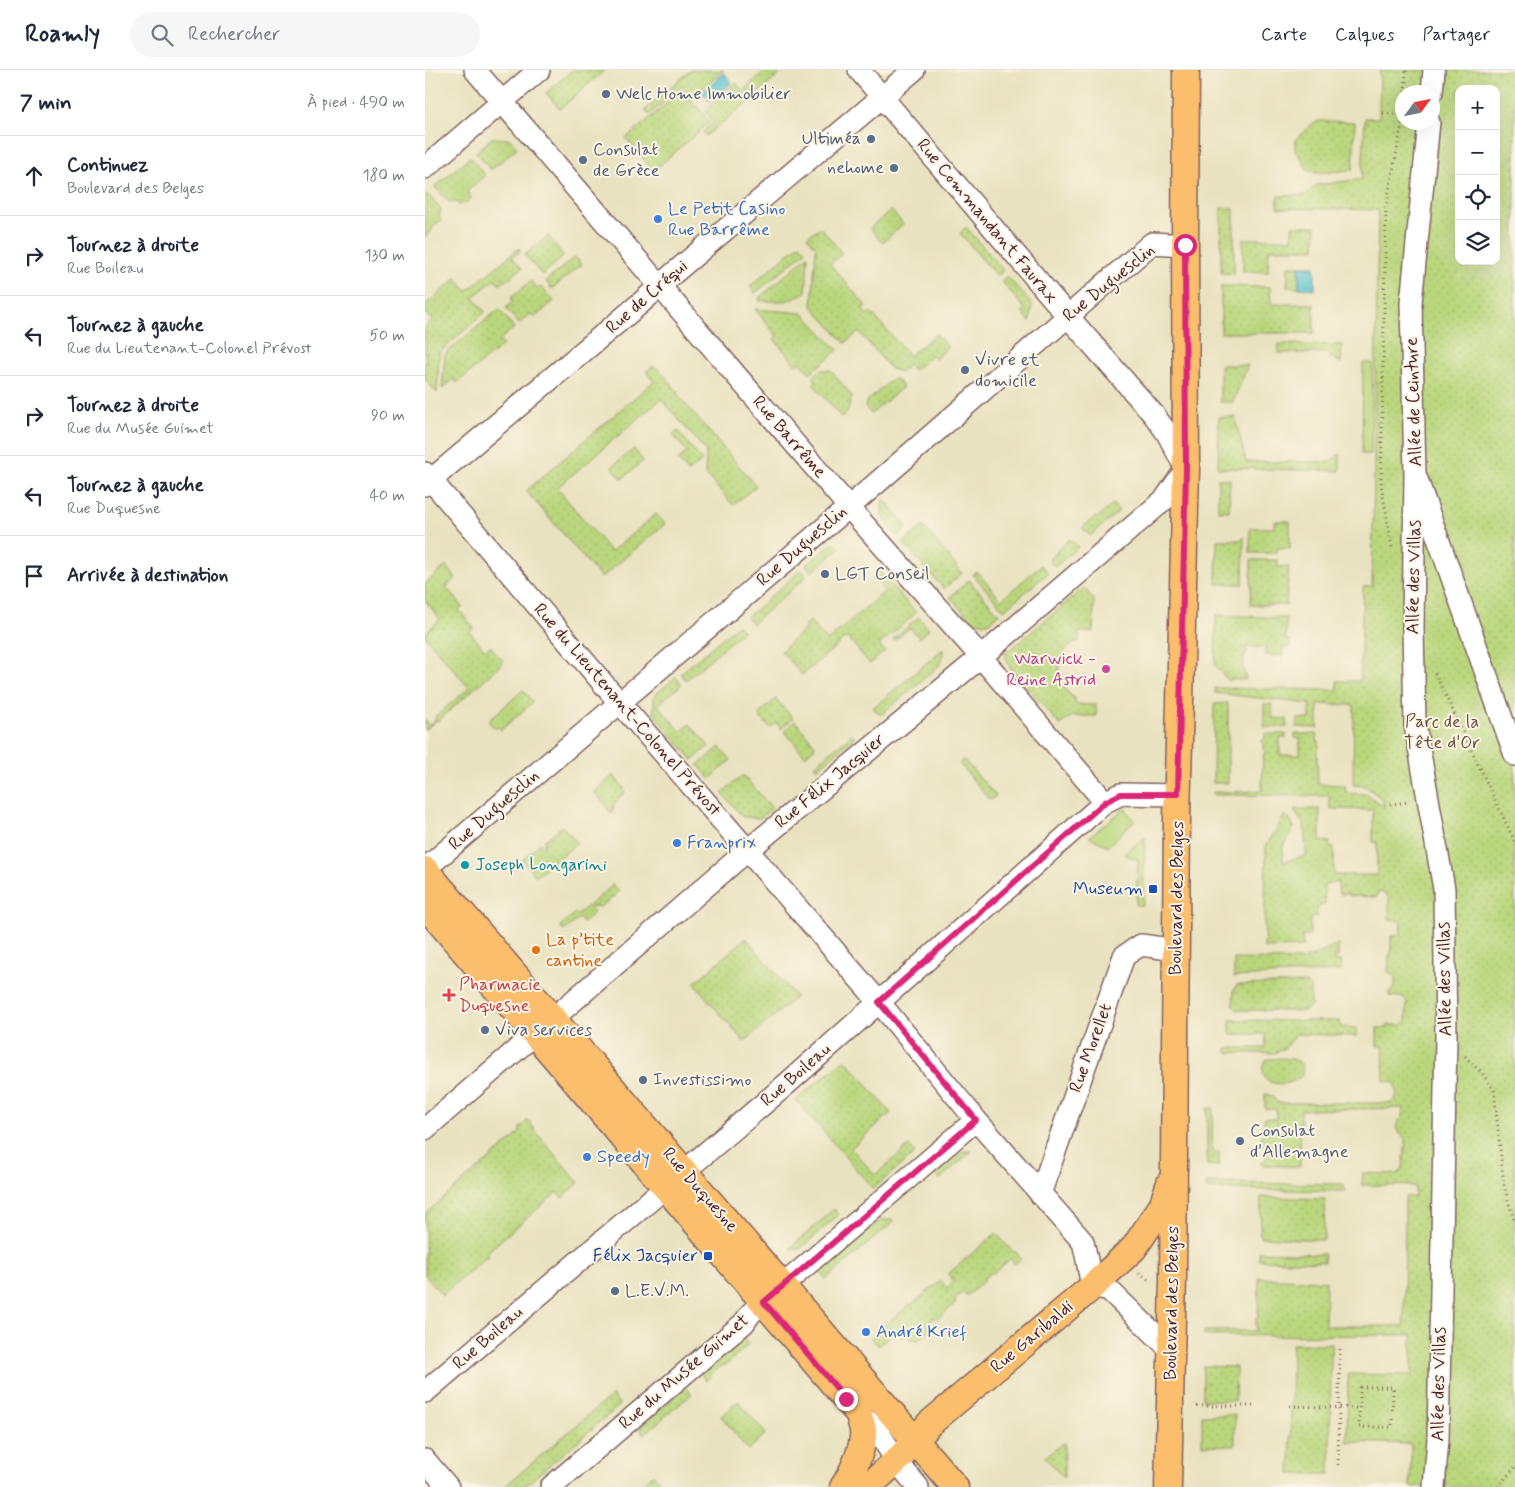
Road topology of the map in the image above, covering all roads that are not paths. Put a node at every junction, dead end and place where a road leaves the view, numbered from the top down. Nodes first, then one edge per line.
1 (475, 70) edge
2 (539, 70) edge
3 (859, 70) edge
4 (914, 70) edge
5 (1187, 70) edge
6 (1434, 70) edge
7 (1433, 85) edge
8 (882, 97) junction
9 (502, 102) junction
10 (1428, 130) edge
11 (425, 168) edge
12 (1185, 245) junction
13 (660, 286) junction
14 (1067, 316) junction
15 (1186, 469) junction
16 (1415, 474) junction
17 (427, 480) edge
18 (849, 506) junction
19 (981, 656) junction
20 (620, 702) junction
21 (1515, 755) edge
22 (1178, 794) junction
23 (1105, 802) junction
24 (748, 850) junction
25 (425, 869) edge
26 (425, 905) edge
27 (1176, 950) junction
28 (879, 1002) junction
29 (544, 1026) junction
30 (976, 1120) junction
31 (425, 1129) edge
32 (1175, 1170) junction
33 (675, 1179) junction
34 (1039, 1194) junction
35 (1092, 1287) junction
36 (773, 1294) junction
37 (1171, 1350) junction
38 (425, 1392) edge
39 (859, 1414) junction
40 (916, 1442) junction
41 (425, 1460) edge
42 (897, 1462) junction
43 (448, 1487) edge
44 (551, 1487) edge
45 (843, 1487) edge
46 (867, 1487) edge
47 (918, 1487) edge
48 (955, 1487) edge
49 (1168, 1487) edge
50 (1433, 1487) edge

1 - 9 street, Rue Barrême
2 - 9 street
3 - 8 street, Rue Commandant Faurax
4 - 8 street, Rue de Créqui
5 - 12 main road, Boulevard des Belges
6 - 7 street
8 - 13 street, Rue de Créqui
8 - 14 street, Rue Commandant Faurax
9 - 11 street
9 - 13 street, Rue Barrême
10 - 16 street, Allée de Ceinture
12 - 14 street, Rue Duguesclin
12 - 15 main road, Boulevard des Belges
13 - 17 street, Rue de Créqui
13 - 18 street, Rue Barrême
14 - 15 street, Rue Commandant Faurax
14 - 18 street, Rue Duguesclin
15 - 19 street, Rue Félix Jacquier
15 - 22 main road, Boulevard des Belges
16 - 21 street, Allée de Ceinture
16 - 50 street, Allée des Villas
17 - 20 street, Rue du Lieutenant-Colonel Prévost
18 - 19 street, Rue Barrême
18 - 20 street, Rue Duguesclin
19 - 23 street, Rue Barrême
19 - 24 street, Rue Félix Jacquier
20 - 24 street, Rue du Lieutenant-Colonel Prévost
20 - 25 street, Rue Duguesclin
22 - 23 street, Rue Boileau
22 - 27 main road, Boulevard des Belges
23 - 28 street, Rue Boileau
24 - 28 street, Rue du Lieutenant-Colonel Prévost
24 - 29 street, Rue Félix Jacquier
25 - 29 main road, Rue Duquesne
26 - 29 main road, Rue Duquesne
27 - 32 main road, Boulevard des Belges
27 - 34 street, Rue Morellet
28 - 30 street, Rue du Lieutenant-Colonel Prévost
28 - 33 street, Rue Boileau
29 - 31 street, Rue Félix Jacquier
29 - 33 main road, Rue Duquesne
30 - 34 street, Rue du Lieutenant-Colonel Prévost
30 - 36 street, Rue du Musée Guimet
32 - 35 main road, Rue Garibaldi
32 - 37 main road, Boulevard des Belges
33 - 36 main road, Rue Duquesne
33 - 38 street, Rue Boileau
34 - 35 street, Rue du Lieutenant-Colonel Prévost
35 - 37 street
35 - 40 main road, Rue Garibaldi
36 - 39 main road, Rue Duquesne
36 - 40 main road, Rue Duquesne
36 - 44 street, Rue du Musée Guimet
37 - 49 main road, Boulevard des Belges
39 - 42 street, Rue Duquesne
39 - 45 main road
40 - 42 main road, Rue Garibaldi
40 - 48 main road, Rue Duquesne
41 - 43 street
42 - 46 main road, Rue Garibaldi
42 - 47 street, Rue Duquesne

